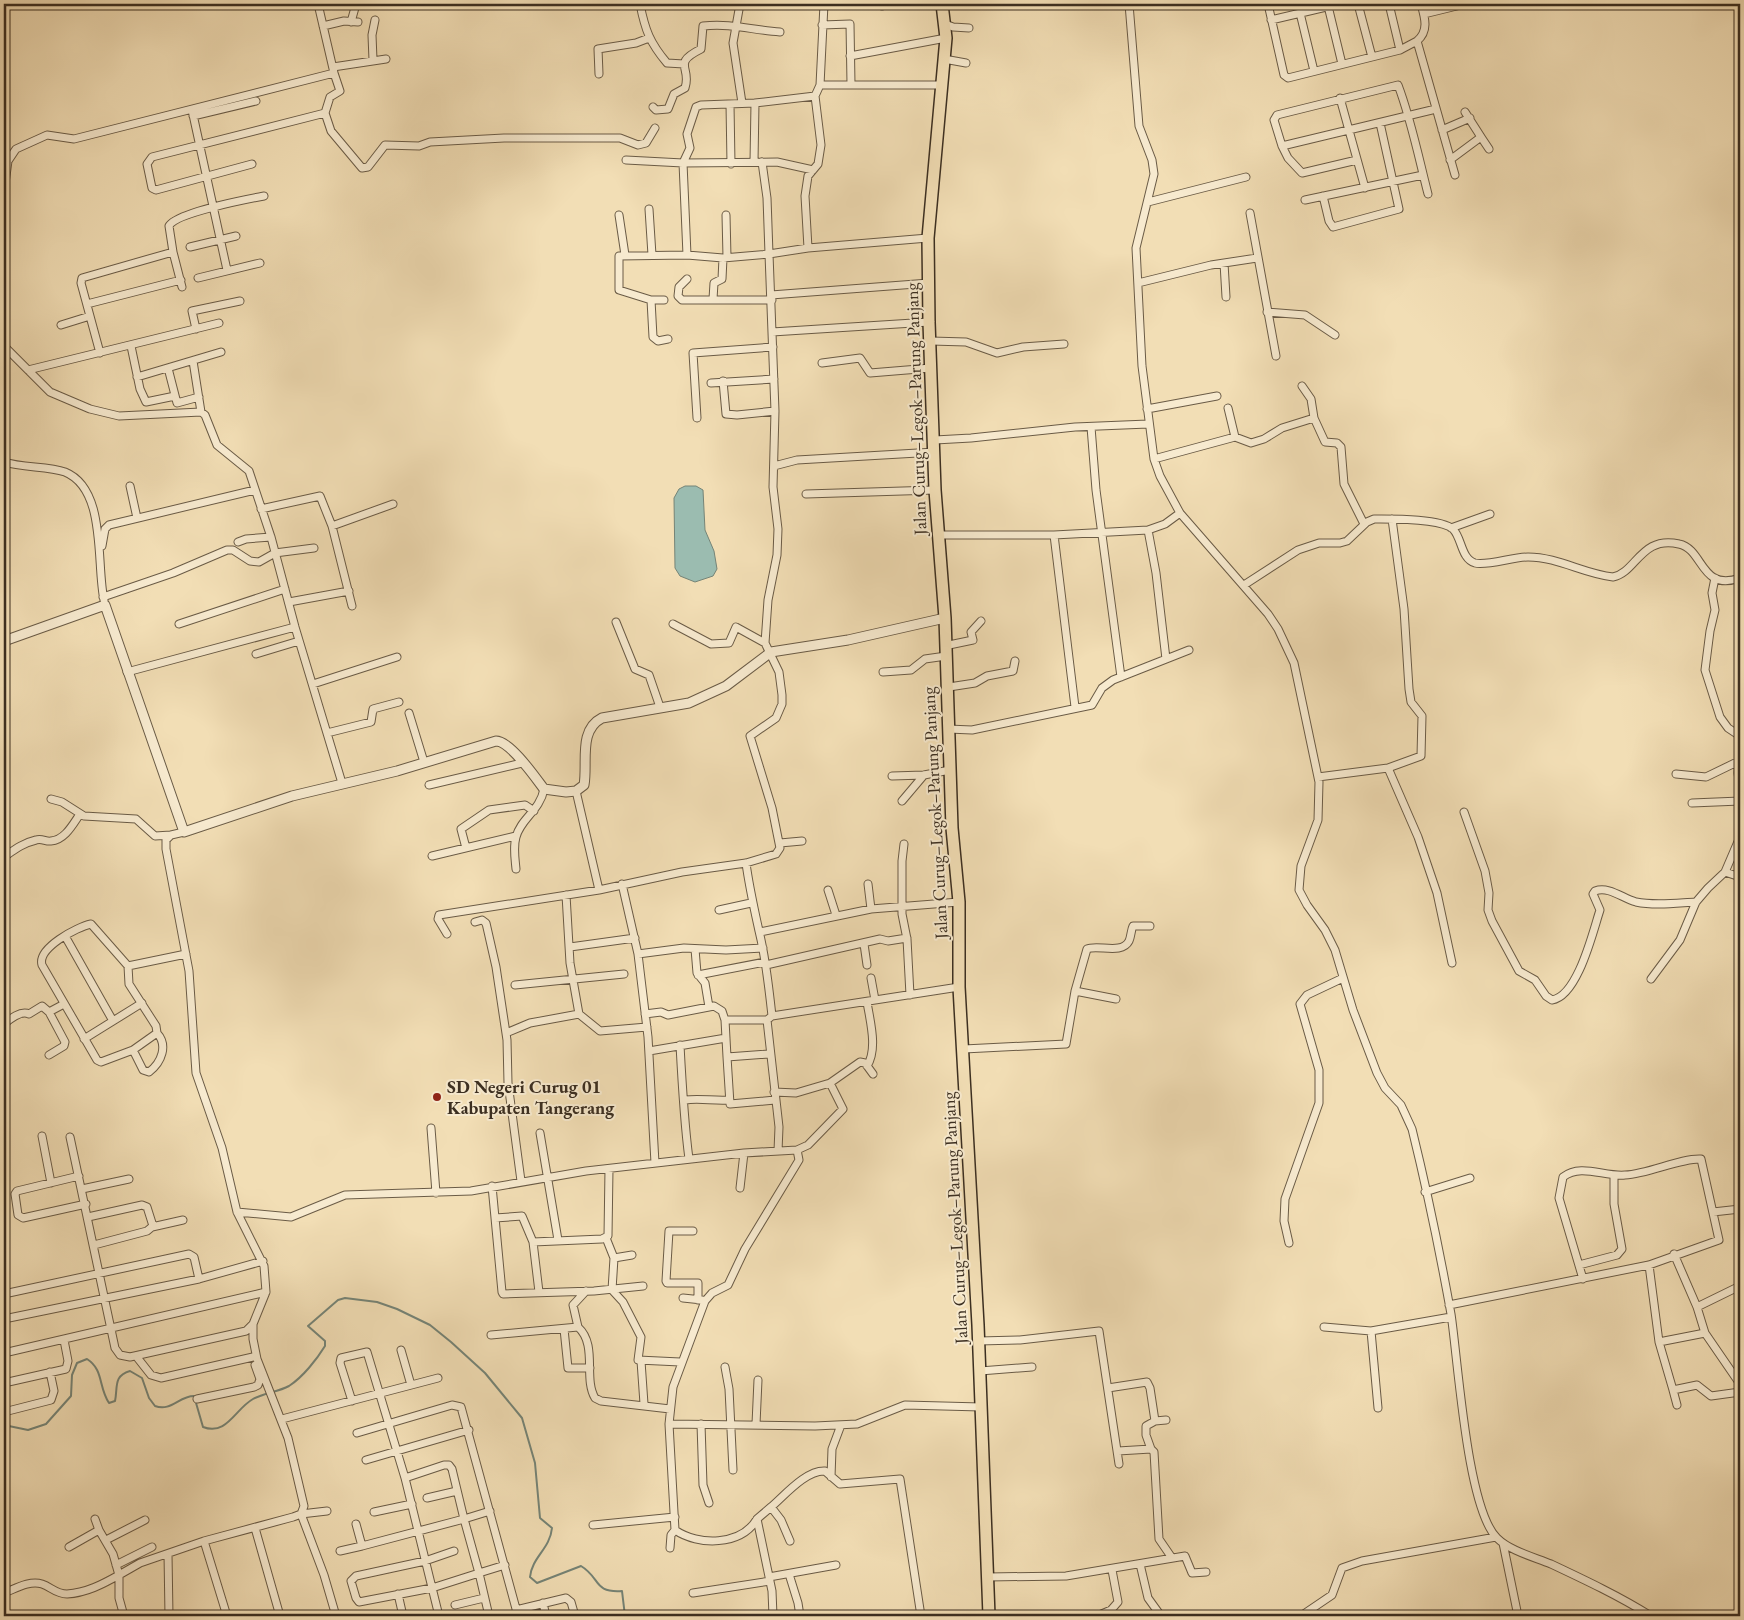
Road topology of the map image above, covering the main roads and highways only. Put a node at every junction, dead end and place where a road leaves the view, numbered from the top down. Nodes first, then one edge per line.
1 (945, 6) edge
2 (989, 1616) edge

1 - 2 main road, Jalan Curug–Legok–Parung Panjang

